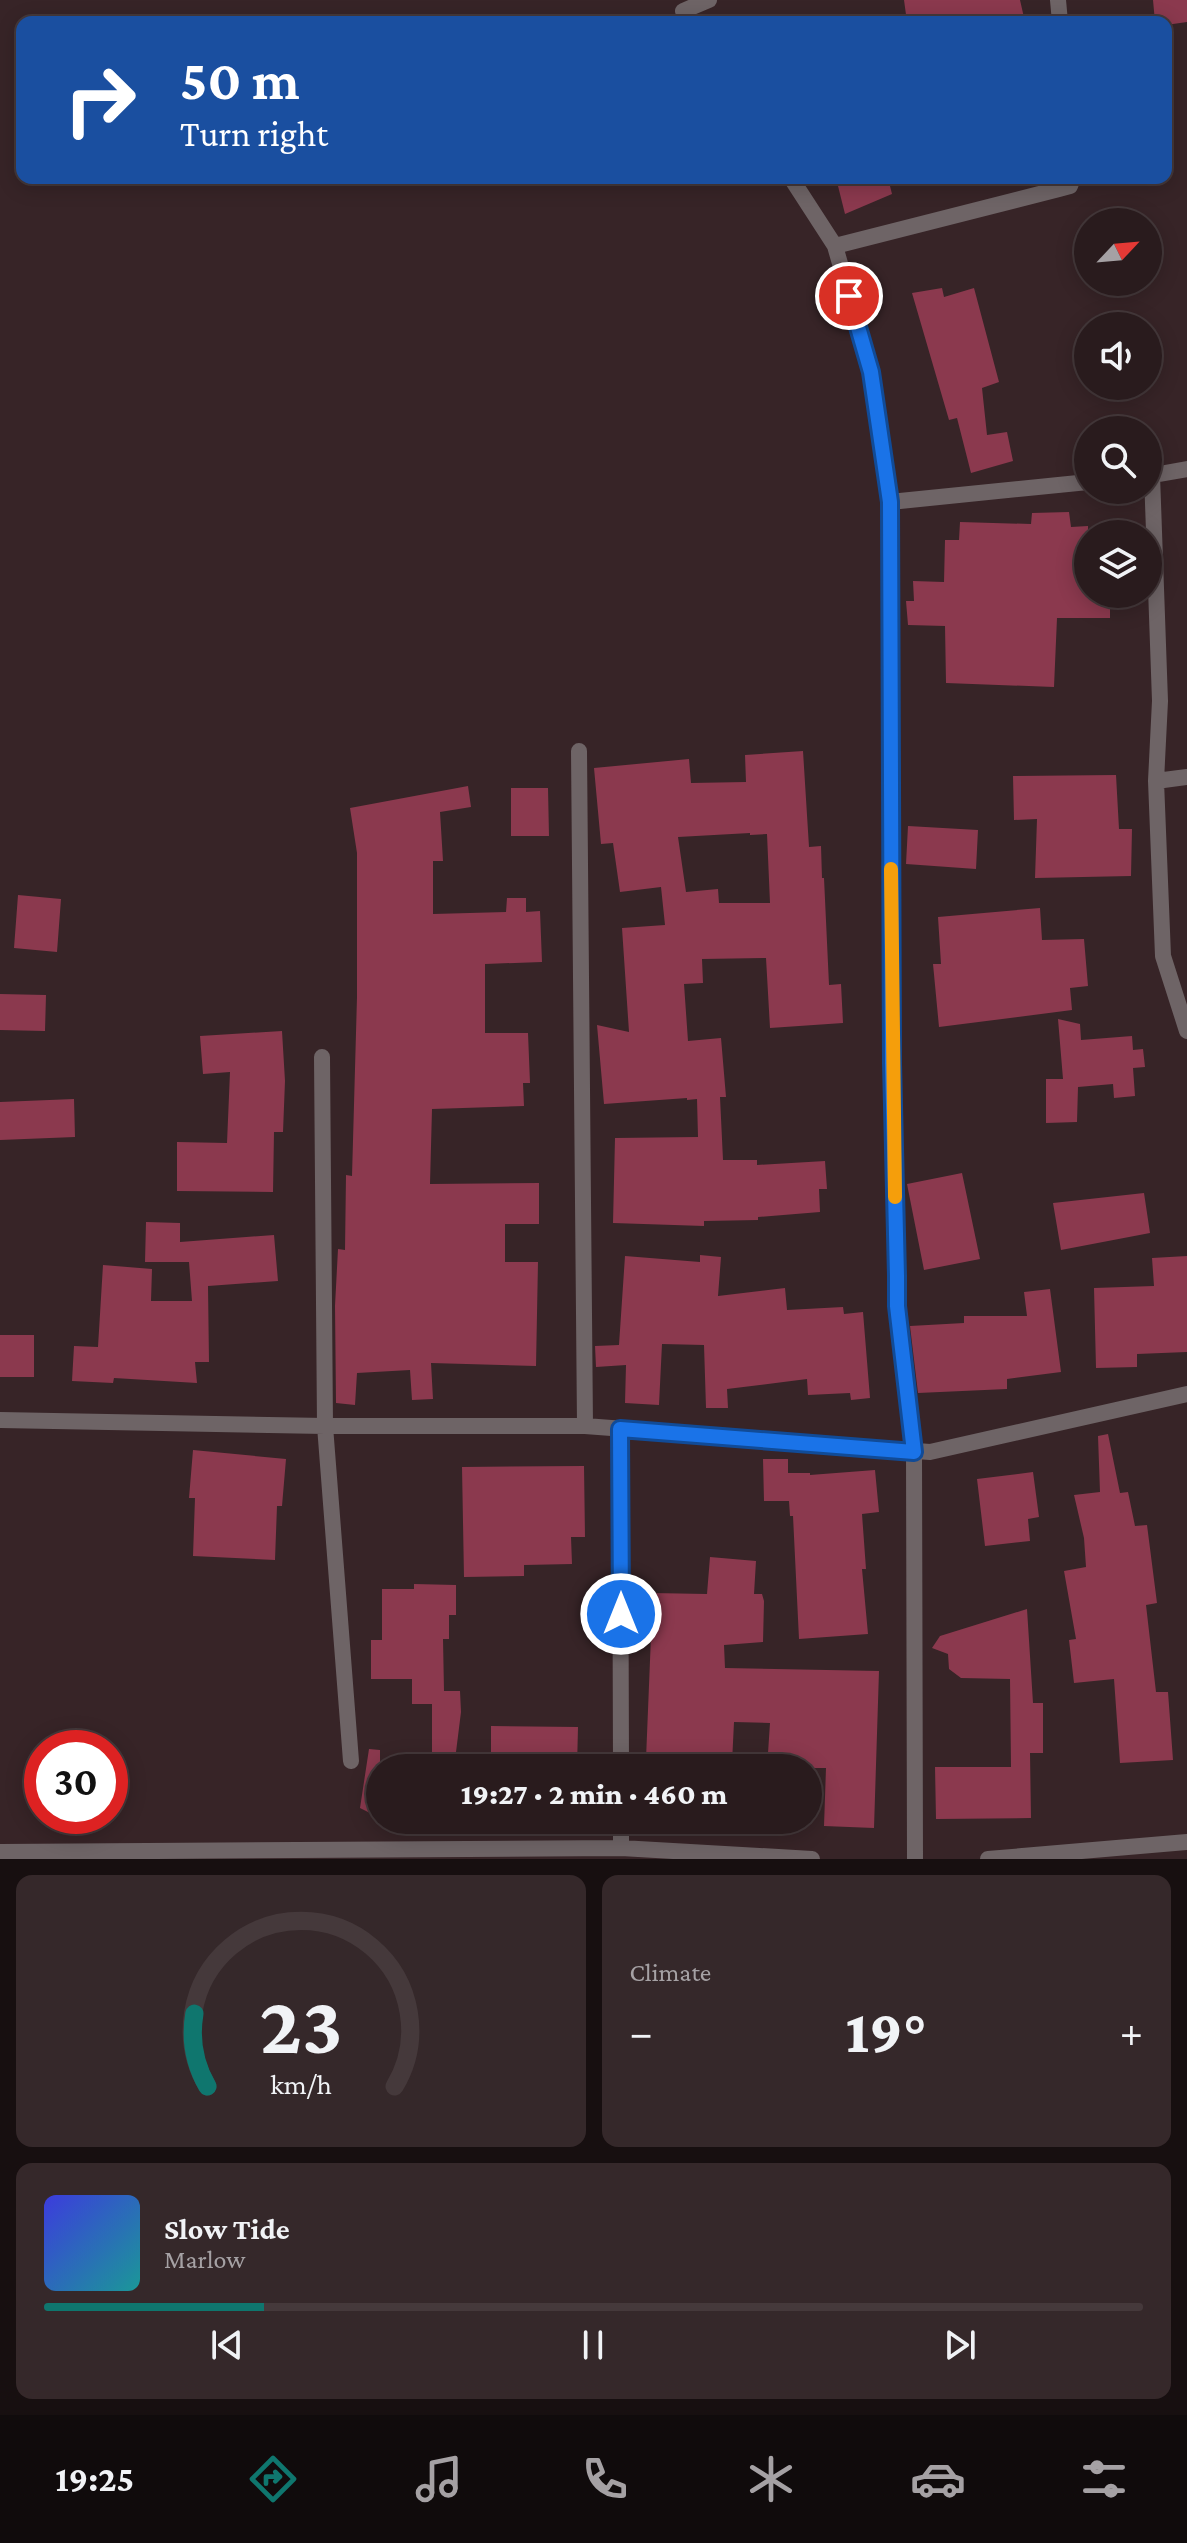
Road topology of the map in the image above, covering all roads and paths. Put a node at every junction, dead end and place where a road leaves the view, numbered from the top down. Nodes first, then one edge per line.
1 (709, 0) edge
2 (683, 11) edge
3 (795, 184) edge
4 (1071, 184) edge
5 (835, 246) junction
6 (1187, 469) edge
7 (1162, 474) edge
8 (1074, 483) edge
9 (890, 502) junction
10 (1151, 504) edge
11 (579, 751) dead end
12 (1187, 777) edge
13 (1156, 781) junction
14 (1187, 1031) edge
15 (322, 1057) dead end
16 (1187, 1394) edge
17 (0, 1420) edge
18 (325, 1426) junction
19 (585, 1426) junction
20 (620, 1429) junction
21 (914, 1452) junction
22 (621, 1754) edge
23 (351, 1761) dead end
24 (621, 1834) edge
25 (1187, 1842) edge
26 (621, 1848) junction
27 (0, 1852) edge
28 (747, 1857) edge
29 (812, 1859) edge
30 (915, 1859) edge
31 (988, 1859) edge

1 - 2 street
3 - 5 street
4 - 5 street
5 - 9 street
6 - 7 street
8 - 9 street
9 - 21 street
10 - 13 street
11 - 19 street
12 - 13 street
13 - 14 street
15 - 18 street
16 - 21 street
17 - 18 street
18 - 19 street
18 - 23 street
19 - 20 street
20 - 21 street
20 - 22 street
21 - 30 street
24 - 26 street
25 - 31 street
26 - 27 street
26 - 28 street
28 - 29 street

